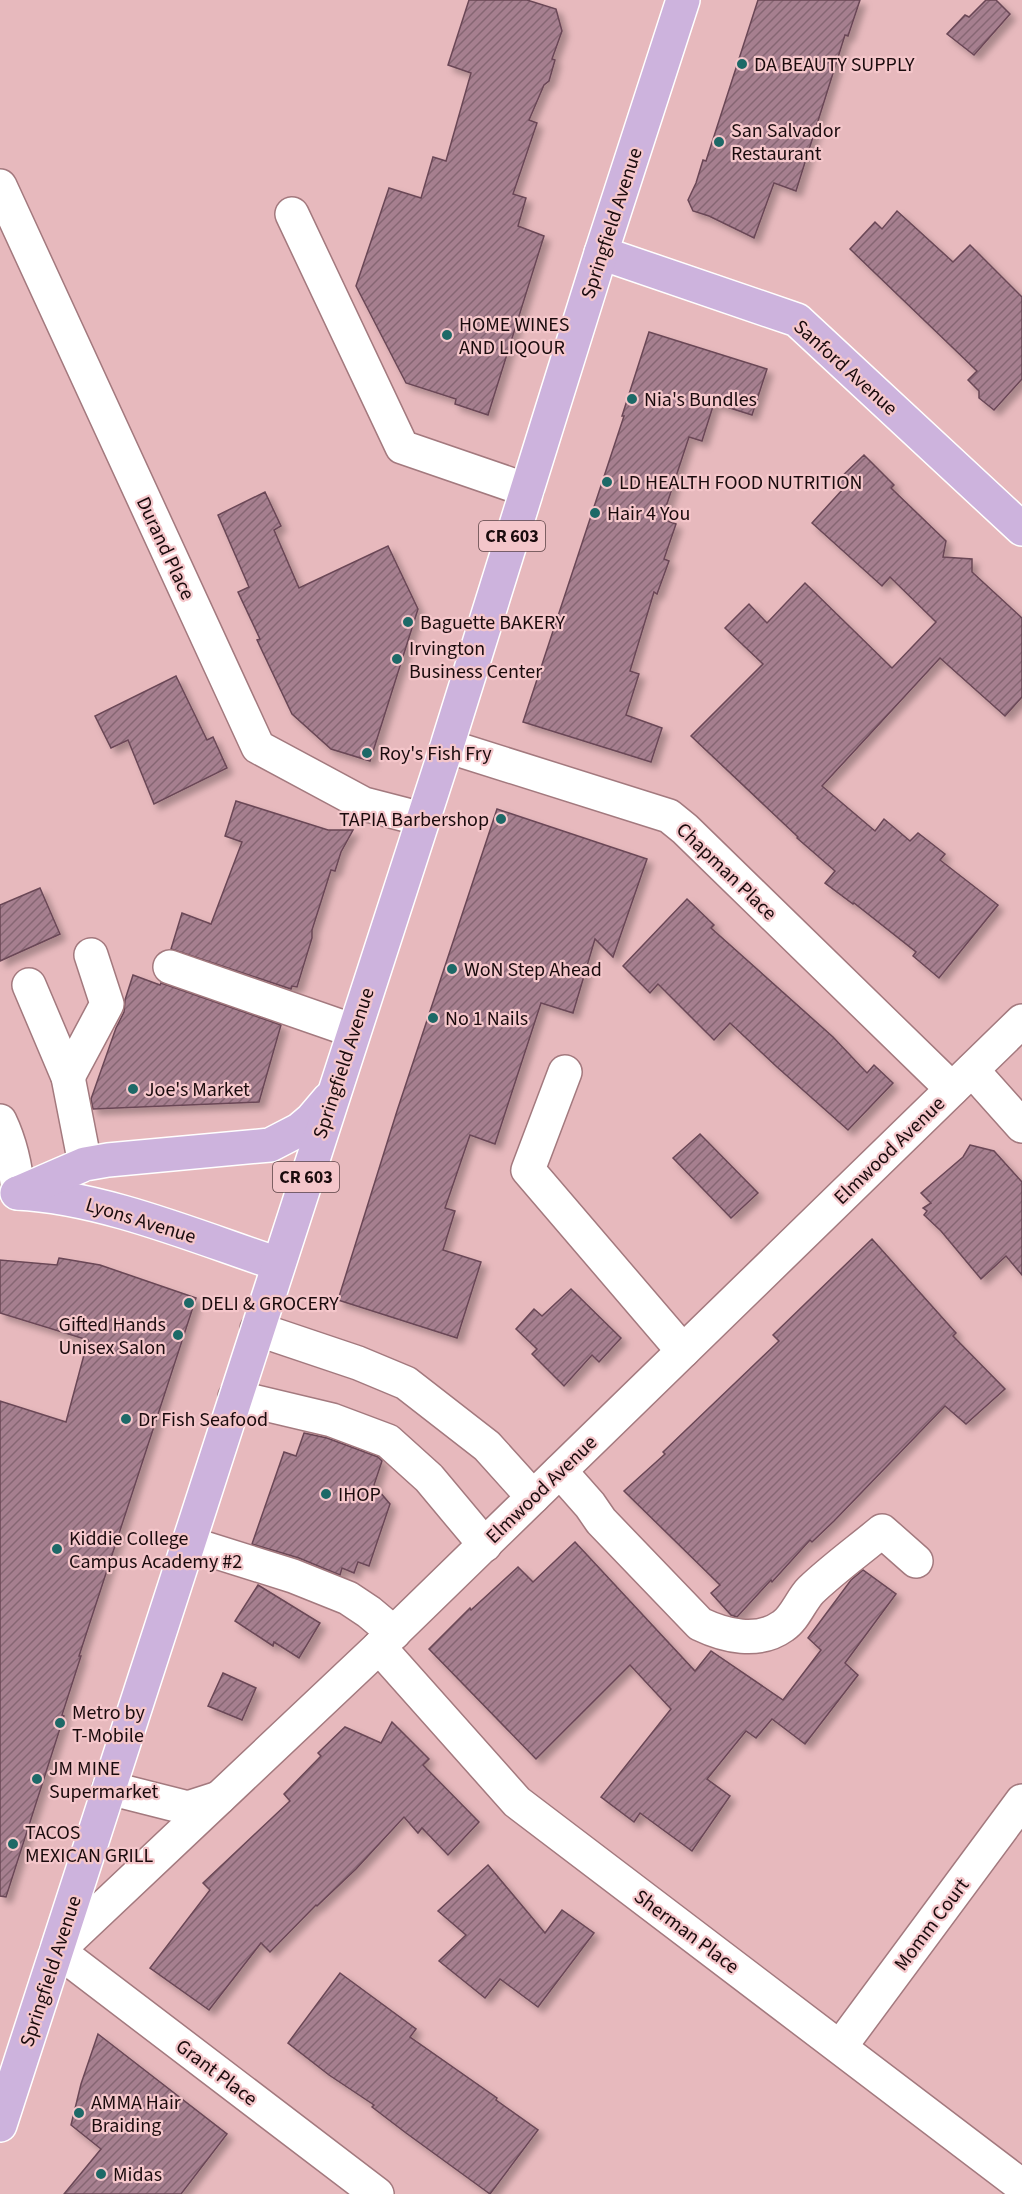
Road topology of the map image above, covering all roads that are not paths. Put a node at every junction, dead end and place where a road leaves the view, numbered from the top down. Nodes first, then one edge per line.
1 (683, 0) edge
2 (0, 186) edge
3 (292, 214) dead end
4 (601, 253) junction
5 (526, 490) junction
6 (1022, 529) edge
7 (447, 746) junction
8 (422, 819) junction
9 (91, 955) dead end
10 (170, 967) dead end
11 (29, 985) dead end
12 (1022, 1021) edge
13 (354, 1031) junction
14 (565, 1072) dead end
15 (68, 1077) junction
16 (962, 1080) junction
17 (335, 1090) junction
18 (0, 1121) edge
19 (1022, 1126) edge
20 (85, 1164) junction
21 (9, 1194) edge
22 (278, 1264) junction
23 (257, 1329) junction
24 (683, 1351) junction
25 (235, 1397) junction
26 (560, 1471) junction
27 (533, 1497) junction
28 (188, 1543) junction
29 (485, 1545) junction
30 (916, 1561) dead end
31 (387, 1640) junction
32 (109, 1788) junction
33 (219, 1798) junction
34 (1022, 1801) edge
35 (56, 1952) junction
36 (840, 2047) junction
37 (0, 2125) edge
38 (1022, 2186) edge
39 (376, 2194) edge

1 - 4 main road, Springfield Avenue / CR 603
2 - 8 street, Durand Place
3 - 5 street
4 - 5 main road, Springfield Avenue / CR 603
4 - 6 main road, Sanford Avenue
5 - 7 main road, Springfield Avenue / CR 603
7 - 8 main road, Springfield Avenue / CR 603
7 - 16 street, Chapman Place
8 - 13 main road, Springfield Avenue / CR 603
9 - 15 street
10 - 13 street
11 - 15 street
12 - 16 street, Elmwood Avenue
13 - 17 main road, Springfield Avenue / CR 603
14 - 24 street
15 - 20 street
16 - 19 street, Chapman Place
16 - 24 street, Elmwood Avenue
17 - 20 main road
17 - 22 main road, Springfield Avenue / CR 603
18 - 21 street
20 - 21 main road
21 - 22 main road, Lyons Avenue
22 - 23 main road, Springfield Avenue / CR 603
23 - 25 main road, Springfield Avenue / CR 603
23 - 27 street
24 - 26 street, Elmwood Avenue
25 - 28 main road, Springfield Avenue / CR 603
25 - 29 street
26 - 27 street, Elmwood Avenue
26 - 30 street
27 - 29 street, Elmwood Avenue
28 - 31 street, Sherman Place
28 - 32 main road, Springfield Avenue / CR 603
29 - 31 street, Elmwood Avenue
31 - 33 street, Elmwood Avenue
31 - 36 street, Sherman Place
32 - 33 street
32 - 35 main road, Springfield Avenue / CR 603
33 - 35 street, Elmwood Avenue
34 - 36 street, Momm Court
35 - 37 main road, Springfield Avenue / CR 603
35 - 39 street, Grant Place
36 - 38 street, Sherman Place

